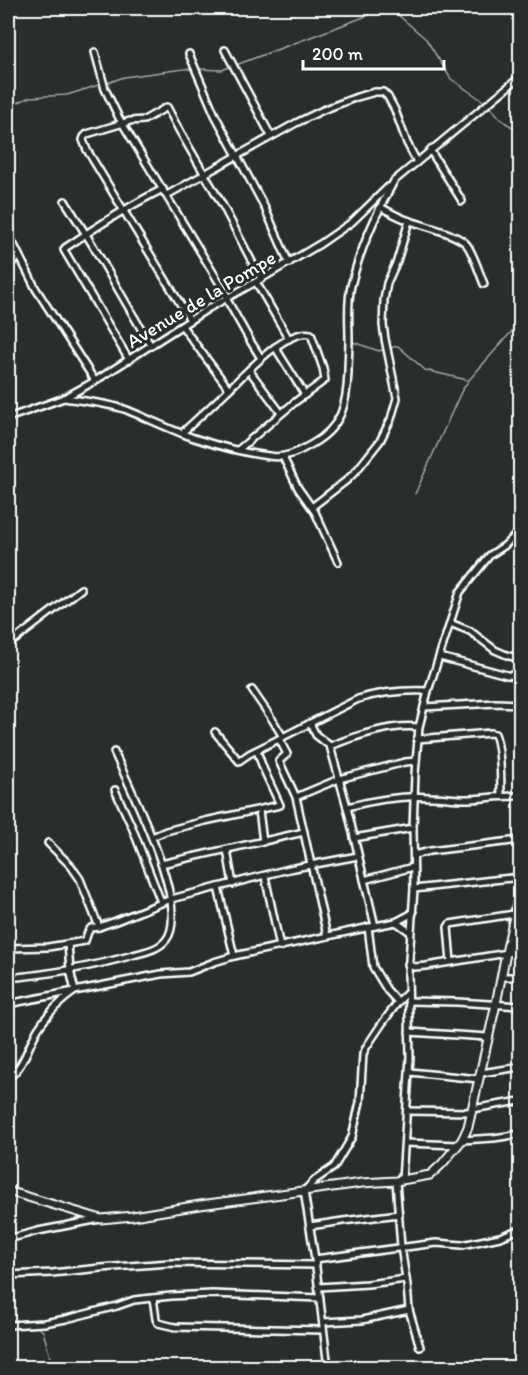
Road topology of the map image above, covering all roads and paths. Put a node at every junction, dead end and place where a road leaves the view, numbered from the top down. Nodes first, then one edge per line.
1 (225, 50) dead end
2 (95, 52) dead end
3 (189, 54) dead end
4 (520, 77) edge
5 (123, 124) junction
6 (271, 136) junction
7 (430, 150) junction
8 (237, 156) junction
9 (417, 162) junction
10 (205, 174) junction
11 (394, 181) junction
12 (165, 192) junction
13 (65, 201) dead end
14 (462, 201) dead end
15 (380, 207) junction
16 (124, 210) junction
17 (409, 221) junction
18 (8, 233) edge
19 (86, 234) junction
20 (19, 257) junction
21 (289, 263) junction
22 (8, 265) edge
23 (259, 281) junction
24 (484, 284) dead end
25 (227, 297) junction
26 (190, 320) junction
27 (182, 326) junction
28 (289, 339) junction
29 (151, 346) junction
30 (275, 347) junction
31 (261, 358) junction
32 (129, 360) junction
33 (249, 370) junction
34 (94, 381) junction
35 (229, 389) junction
36 (305, 395) junction
37 (64, 398) junction
38 (281, 413) junction
39 (8, 418) edge
40 (182, 433) junction
41 (238, 450) junction
42 (283, 457) junction
43 (312, 507) junction
44 (520, 534) edge
45 (338, 562) dead end
46 (81, 589) dead end
47 (450, 623) junction
48 (8, 645) edge
49 (440, 657) junction
50 (520, 658) edge
51 (520, 676) edge
52 (252, 690) dead end
53 (428, 691) junction
54 (520, 704) edge
55 (424, 707) junction
56 (310, 723) junction
57 (419, 727) junction
58 (215, 732) dead end
59 (281, 738) junction
60 (417, 740) junction
61 (330, 746) junction
62 (257, 751) junction
63 (114, 752) dead end
64 (416, 761) junction
65 (339, 779) junction
66 (115, 790) dead end
67 (501, 796) junction
68 (520, 796) edge
69 (296, 797) junction
70 (414, 797) junction
71 (347, 807) junction
72 (259, 810) junction
73 (413, 828) junction
74 (304, 832) junction
75 (152, 837) junction
76 (354, 838) junction
77 (520, 840) edge
78 (263, 842) junction
79 (48, 843) dead end
80 (227, 850) junction
81 (414, 855) junction
82 (358, 856) junction
83 (161, 864) junction
84 (311, 865) junction
85 (413, 867) junction
86 (265, 876) junction
87 (520, 877) edge
88 (364, 880) junction
89 (233, 884) junction
90 (218, 888) junction
91 (414, 889) junction
92 (520, 889) edge
93 (171, 899) junction
94 (161, 902) junction
95 (413, 913) junction
96 (518, 914) edge
97 (396, 922) junction
98 (375, 926) junction
99 (99, 927) junction
100 (368, 927) junction
101 (410, 932) junction
102 (327, 936) junction
103 (68, 944) junction
104 (280, 946) junction
105 (8, 948) edge
106 (520, 951) edge
107 (506, 953) junction
108 (234, 956) junction
109 (451, 962) junction
110 (411, 966) junction
111 (70, 970) junction
112 (502, 976) junction
113 (520, 977) edge
114 (8, 978) edge
115 (75, 991) junction
116 (408, 992) junction
117 (408, 1001) junction
118 (398, 1002) junction
119 (8, 1004) edge
120 (496, 1004) junction
121 (520, 1006) edge
122 (409, 1032) junction
123 (488, 1037) junction
124 (520, 1067) edge
125 (410, 1072) junction
126 (480, 1076) junction
127 (8, 1078) edge
128 (520, 1101) edge
129 (472, 1107) junction
130 (407, 1111) junction
131 (520, 1134) edge
132 (405, 1143) junction
133 (460, 1143) junction
134 (399, 1180) junction
135 (8, 1191) edge
136 (304, 1191) junction
137 (399, 1214) junction
138 (101, 1219) junction
139 (310, 1226) junction
140 (515, 1231) dead end
141 (8, 1239) edge
142 (401, 1247) junction
143 (316, 1262) junction
144 (8, 1275) edge
145 (406, 1279) junction
146 (319, 1287) junction
147 (153, 1298) junction
148 (320, 1298) junction
149 (409, 1310) junction
150 (323, 1322) junction
151 (8, 1325) edge
152 (323, 1330) junction
153 (420, 1347) dead end
154 (328, 1368) edge

1 - 6 street
2 - 5 street
3 - 8 street
4 - 7 street, Avenue de la Pompe
5 - 10 street
5 - 12 street
5 - 16 street
6 - 8 street
6 - 9 street
7 - 9 street, Avenue de la Pompe
7 - 14 street
8 - 10 street
8 - 21 street
9 - 11 street, Avenue de la Pompe
10 - 12 street
10 - 23 street
11 - 15 street
11 - 21 street, Avenue de la Pompe
12 - 16 street
12 - 25 street
13 - 19 street
15 - 17 street
15 - 42 street
16 - 19 street
16 - 26 street
17 - 24 street
17 - 43 street
18 - 20 street
19 - 29 street
19 - 32 street
20 - 22 street
20 - 34 street
21 - 23 street, Avenue de la Pompe
23 - 25 street, Avenue de la Pompe
23 - 28 street
25 - 26 street, Avenue de la Pompe
25 - 31 street
26 - 27 street, Avenue de la Pompe
27 - 29 street, Avenue de la Pompe
27 - 35 street
28 - 30 street
28 - 36 street
29 - 32 street, Avenue de la Pompe
30 - 31 street
30 - 36 street
31 - 33 street
32 - 34 street, Avenue de la Pompe
33 - 35 street
33 - 38 street
34 - 37 street, Avenue de la Pompe
35 - 40 street
36 - 38 street
37 - 39 street, Avenue de la Pompe
37 - 40 street
38 - 41 street
40 - 41 street
41 - 42 street
42 - 43 street
43 - 45 street
44 - 47 street
46 - 48 street
47 - 49 street
47 - 50 street
49 - 51 street
49 - 53 street
52 - 59 street
53 - 55 street
53 - 56 street
54 - 55 street
55 - 57 street
56 - 59 street
56 - 61 street
57 - 60 street
57 - 61 street
58 - 62 street
59 - 62 street
59 - 69 street
60 - 64 street
60 - 67 street
61 - 65 street
62 - 72 street
63 - 75 street
64 - 65 street
64 - 70 street
65 - 69 street
65 - 71 street
66 - 94 street
67 - 68 street
67 - 70 street
69 - 74 street
70 - 71 street
70 - 73 street
71 - 76 street
72 - 75 street
72 - 78 street
73 - 76 street
73 - 81 street
74 - 78 street
74 - 84 street
75 - 83 street
76 - 82 street
77 - 81 street
78 - 80 street
79 - 99 street
80 - 83 street
80 - 89 street
81 - 85 street
82 - 84 street
82 - 88 street
83 - 93 street
84 - 86 street
84 - 102 street
85 - 88 street
85 - 91 street
86 - 89 street
86 - 104 street
87 - 91 street
88 - 98 street
89 - 90 street
90 - 93 street
90 - 108 street
91 - 95 street
92 - 96 street
93 - 94 street
93 - 111 street
94 - 99 street
95 - 97 street
95 - 101 street
96 - 107 street
96 - 109 street
97 - 98 street
97 - 101 street
98 - 100 street
99 - 103 street
100 - 102 street
100 - 118 street
101 - 110 street
102 - 104 street
103 - 105 street
103 - 111 street
104 - 108 street
106 - 107 street
107 - 109 street
107 - 112 street
108 - 115 street
109 - 110 street
110 - 116 street
111 - 114 street
111 - 115 street
112 - 113 street
112 - 120 street
115 - 119 street
115 - 127 street
116 - 117 street
116 - 118 street
117 - 120 street
117 - 122 street
118 - 136 street
120 - 121 street
120 - 123 street
122 - 123 street
122 - 125 street
123 - 126 street
124 - 126 street
125 - 126 street
125 - 130 street
126 - 129 street
128 - 129 street
129 - 130 street
129 - 133 street
130 - 132 street
131 - 133 street
132 - 133 street
132 - 134 street
133 - 134 street
134 - 136 street
134 - 137 street
135 - 138 street
136 - 138 street
136 - 139 street
137 - 139 street
137 - 142 street
138 - 141 street
139 - 143 street
140 - 142 street
142 - 143 street
142 - 145 street
143 - 144 street
143 - 146 street
145 - 146 street
145 - 149 street
146 - 148 street
147 - 148 street
147 - 151 street
147 - 152 street
148 - 150 street
149 - 150 street
149 - 153 street
150 - 152 street
152 - 154 street

